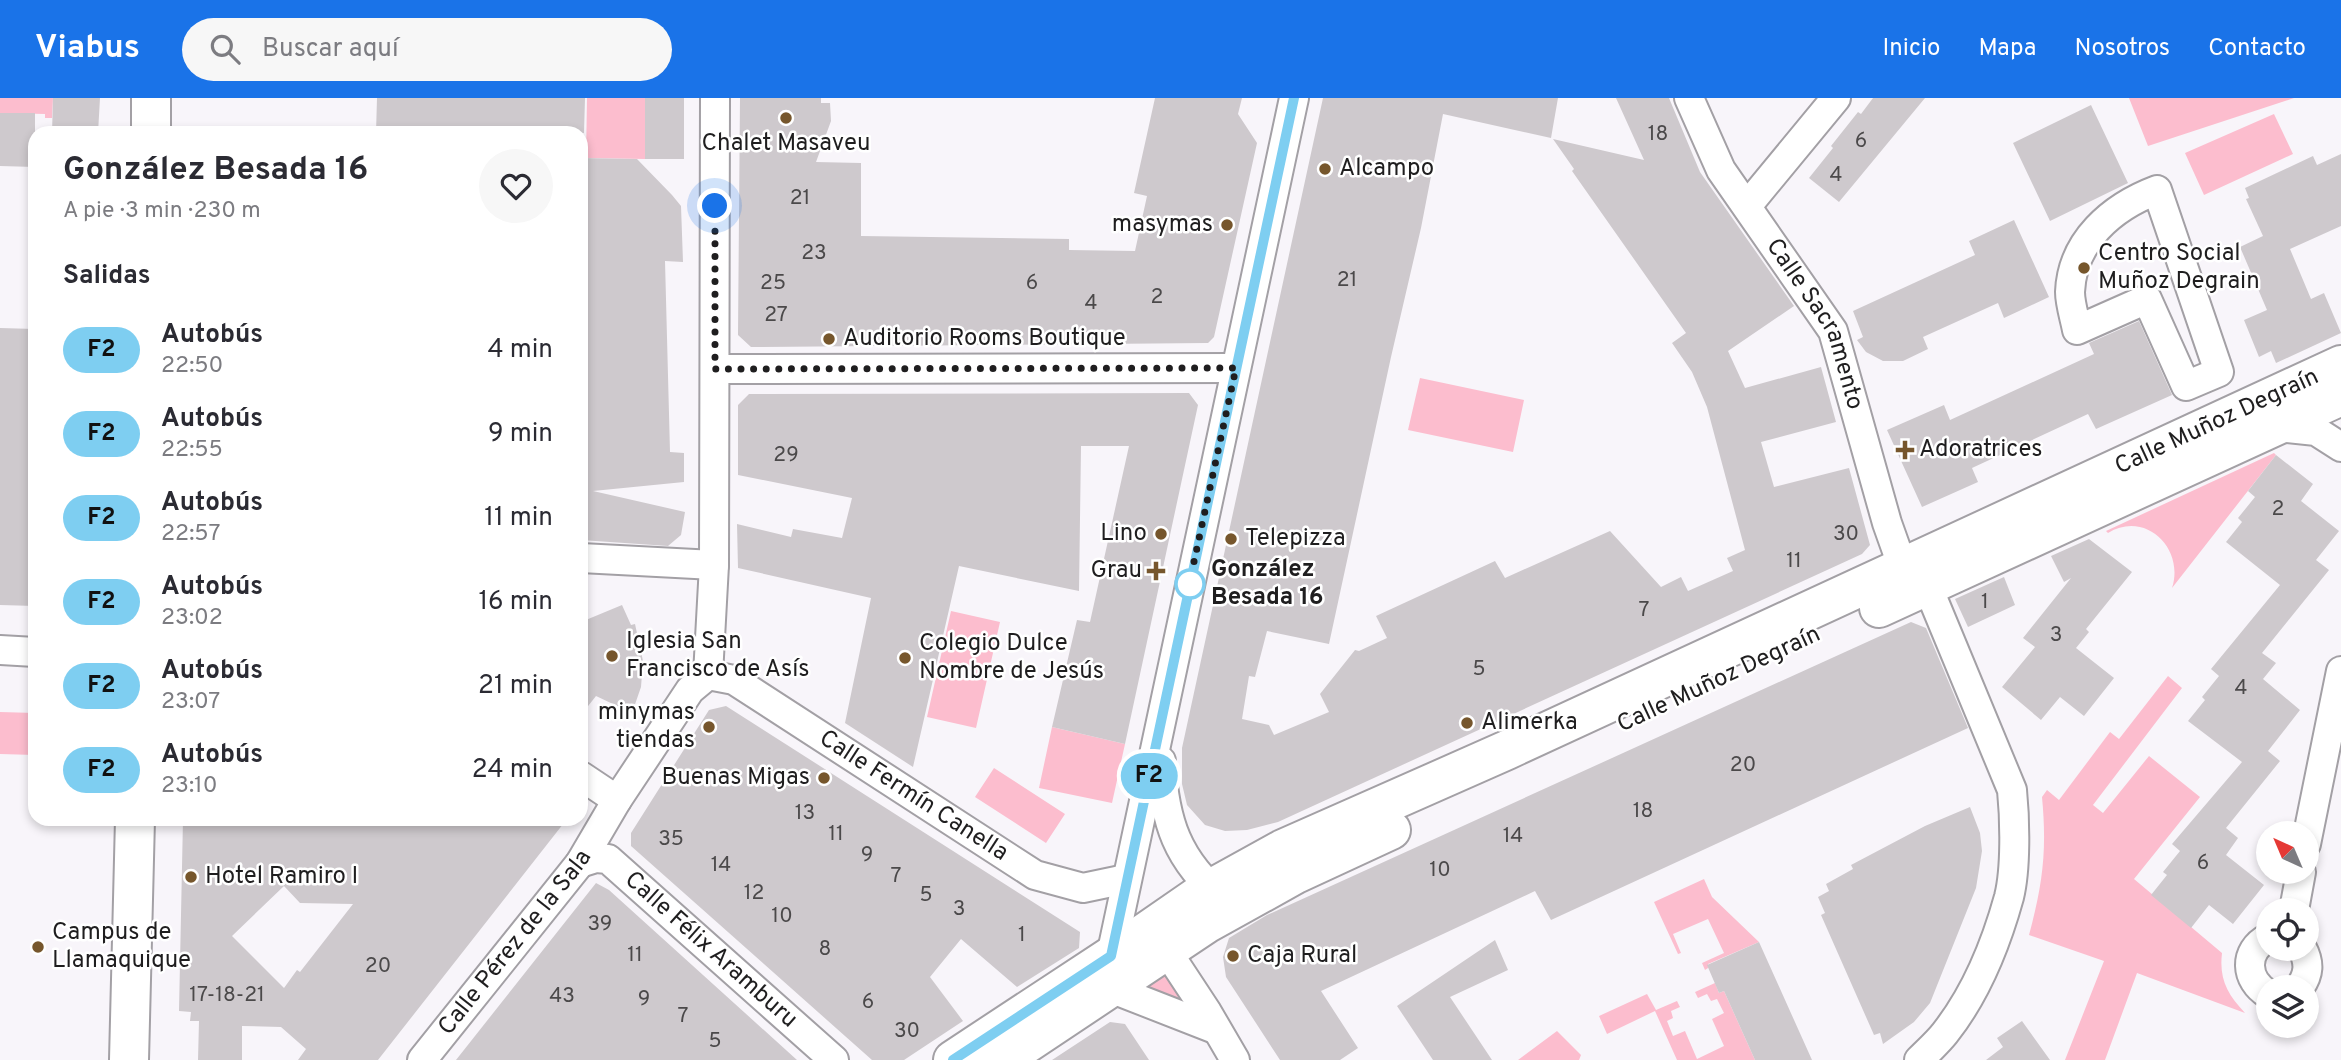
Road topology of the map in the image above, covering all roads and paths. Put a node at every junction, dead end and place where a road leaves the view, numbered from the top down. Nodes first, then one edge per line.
1 (151, 98) edge
2 (715, 98) edge
3 (1294, 98) edge
4 (1689, 98) edge
5 (1836, 98) edge
6 (150, 126) edge
7 (1747, 206) junction
8 (2341, 365) edge
9 (1236, 368) junction
10 (715, 369) junction
11 (2202, 379) junction
12 (2341, 396) edge
13 (2220, 419) junction
14 (2273, 427) junction
15 (2341, 447) edge
16 (588, 558) edge
17 (713, 565) junction
18 (1916, 572) junction
19 (0, 650) edge
20 (28, 652) edge
21 (2341, 671) edge
22 (708, 675) junction
23 (1160, 724) junction
24 (588, 781) edge
25 (617, 800) junction
26 (2311, 821) edge
27 (135, 826) edge
28 (580, 863) junction
29 (1223, 898) junction
30 (1142, 915) junction
31 (2256, 946) edge
32 (1111, 972) junction
33 (2256, 985) edge
34 (1215, 1029) junction
35 (129, 1060) edge
36 (422, 1060) edge
37 (834, 1060) edge
38 (953, 1060) edge
39 (1002, 1060) edge
40 (1235, 1060) edge
41 (1919, 1060) edge

1 - 6 main road
2 - 10 street
3 - 9 street
4 - 7 street, Calle Sacramento
5 - 7 street
7 - 18 street, Calle Sacramento
8 - 13 main road, Calle Muñoz Degraín
9 - 10 street
9 - 23 street
10 - 17 street
11 - 11 street
11 - 13 street
12 - 14 main road, Calle Muñoz Degraín
13 - 18 main road, Calle Muñoz Degraín
14 - 15 street
14 - 18 main road, Calle Muñoz Degraín
16 - 17 street
17 - 22 street
18 - 29 main road, Calle Muñoz Degraín
18 - 41 street, Calle Sacramento
19 - 20 street
21 - 26 street
22 - 25 street, Calle Pérez de la Sala
22 - 30 street, Calle Fermín Canella
23 - 29 street
23 - 30 street
24 - 25 street
25 - 28 street, Calle Pérez de la Sala
27 - 35 main road
28 - 36 street, Calle Pérez de la Sala
28 - 37 street, Calle Félix Aramburu
29 - 30 main road, Calle Muñoz Degraín
30 - 32 main road, Calle Muñoz Degraín
30 - 32 street
30 - 34 street
31 - 33 street
32 - 34 street
32 - 38 main road
32 - 39 main road
34 - 40 street

